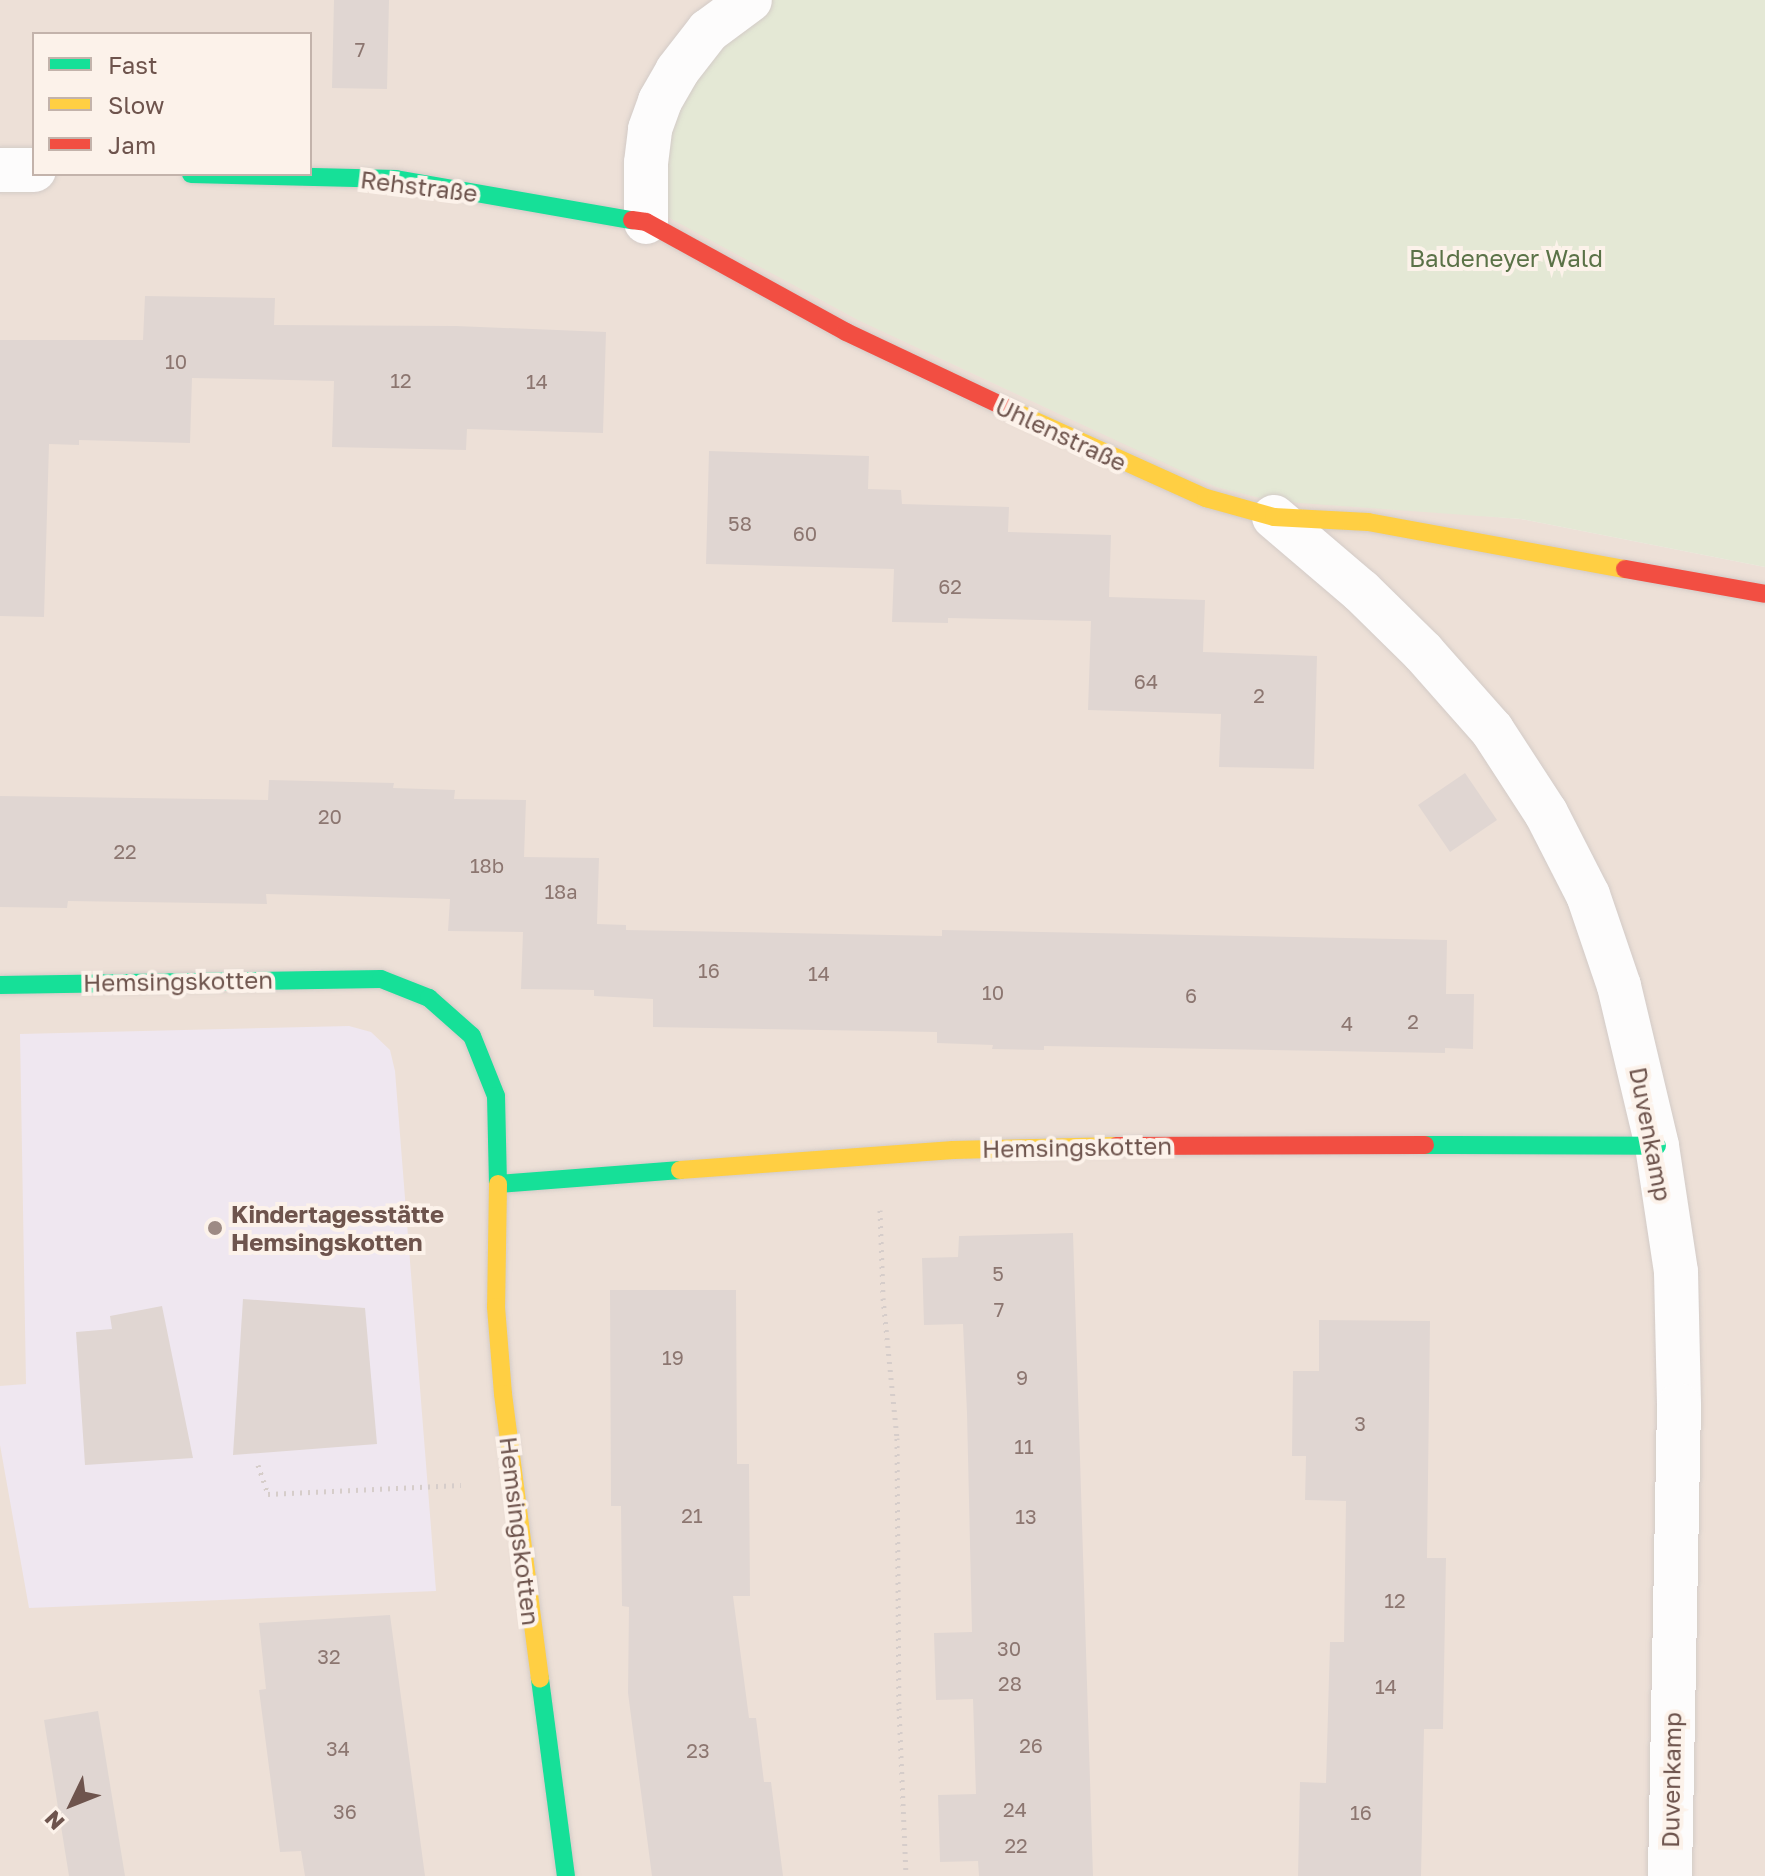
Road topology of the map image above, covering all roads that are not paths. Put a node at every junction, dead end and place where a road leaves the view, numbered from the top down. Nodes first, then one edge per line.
1 (750, 0) edge
2 (0, 170) edge
3 (32, 170) edge
4 (273, 176) edge
5 (646, 222) junction
6 (1274, 517) junction
7 (1765, 594) edge
8 (0, 985) edge
9 (1657, 1146) junction
10 (498, 1184) junction
11 (566, 1876) edge
12 (1670, 1876) edge

1 - 5 street
2 - 3 street
4 - 5 street, Rehstraße
5 - 6 street, Uhlenstraße
6 - 7 street, Uhlenstraße
6 - 9 street, Duvenkamp
8 - 10 street, Hemsingskotten
9 - 10 street, Hemsingskotten
9 - 12 street, Duvenkamp
10 - 11 street, Hemsingskotten

